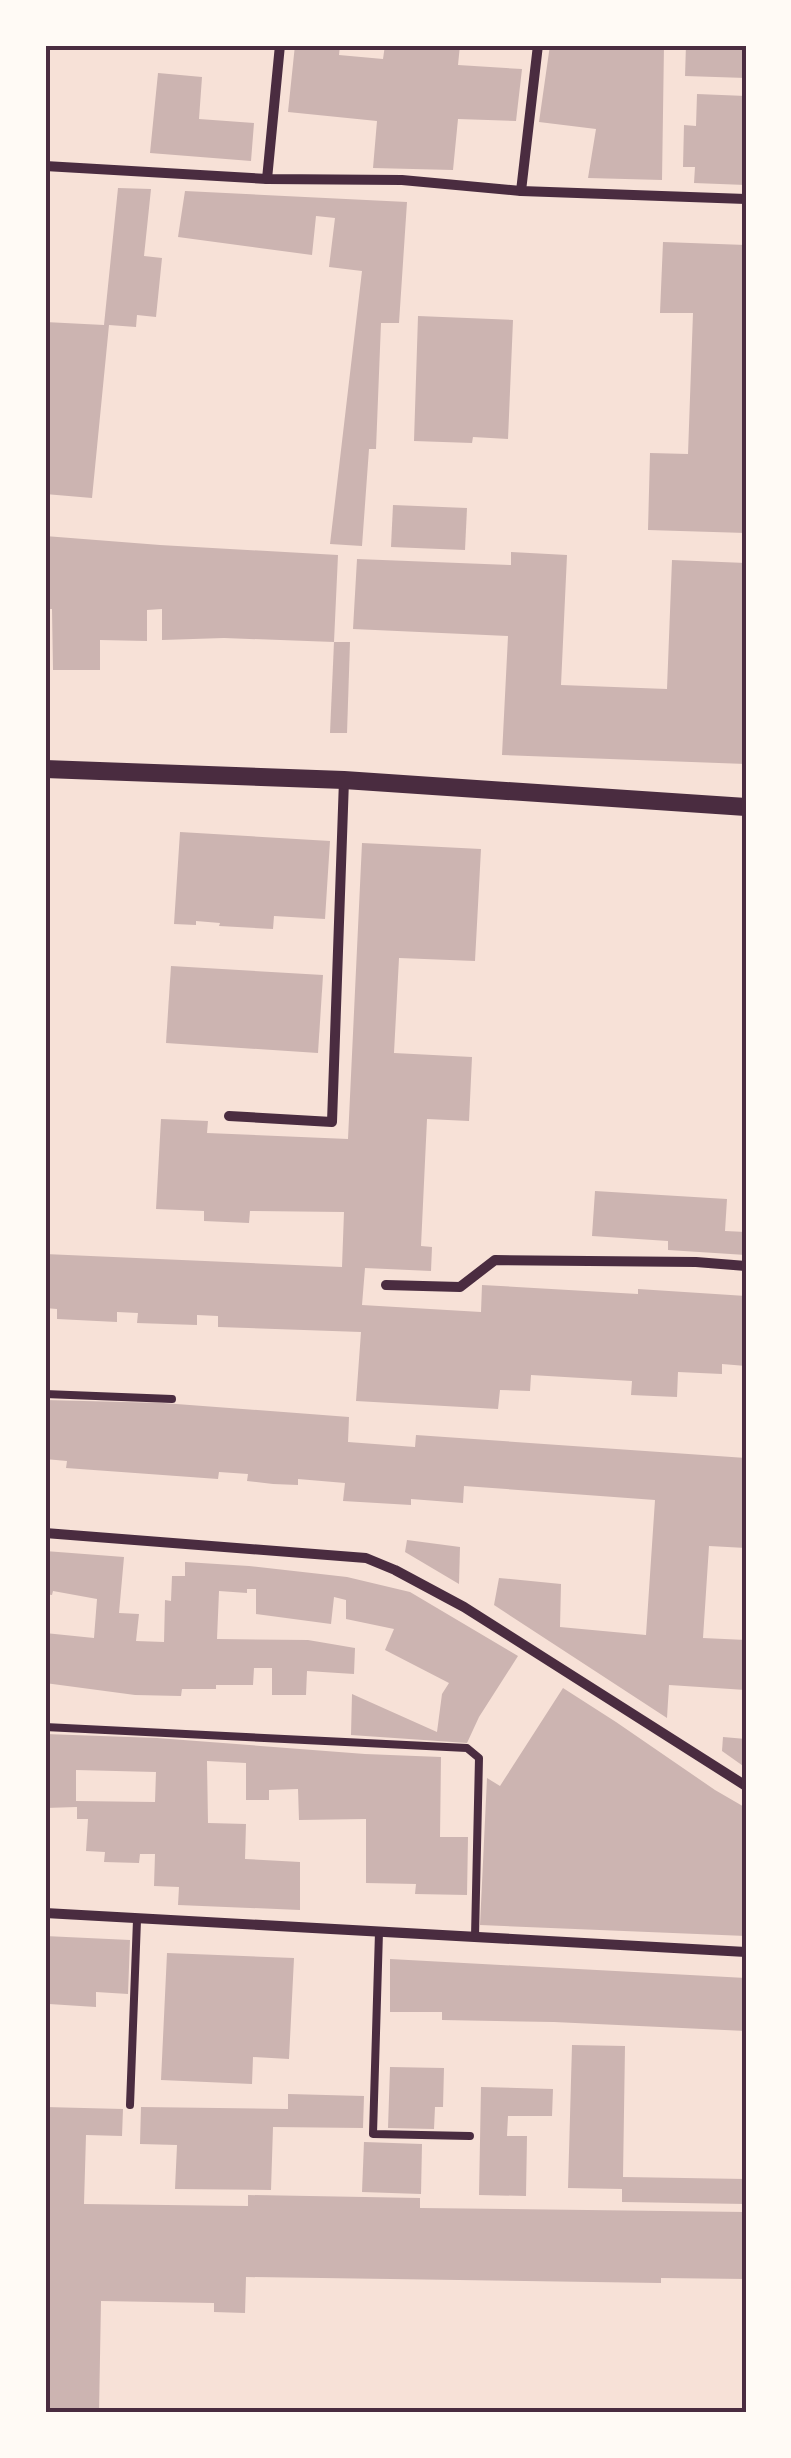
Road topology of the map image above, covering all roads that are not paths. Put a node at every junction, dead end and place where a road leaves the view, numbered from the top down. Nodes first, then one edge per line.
1 (280, 45) edge
2 (538, 45) edge
3 (45, 166) edge
4 (267, 179) junction
5 (521, 191) junction
6 (746, 199) edge
7 (45, 769) edge
8 (344, 780) junction
9 (746, 807) edge
10 (229, 1116) dead end
11 (746, 1266) edge
12 (386, 1285) dead end
13 (45, 1394) edge
14 (172, 1400) dead end
15 (45, 1532) edge
16 (45, 1727) edge
17 (746, 1786) edge
18 (45, 1913) edge
19 (137, 1920) junction
20 (380, 1932) junction
21 (475, 1937) junction
22 (746, 1952) edge
23 (130, 2105) dead end
24 (470, 2136) dead end

1 - 4 street
2 - 5 street
3 - 4 street
4 - 5 street
5 - 6 street
7 - 8 street
8 - 9 street
8 - 10 street
11 - 12 street
13 - 14 lane
15 - 17 street
16 - 21 lane
18 - 19 street
19 - 20 street
19 - 23 lane
20 - 21 street
20 - 24 lane
21 - 22 street

